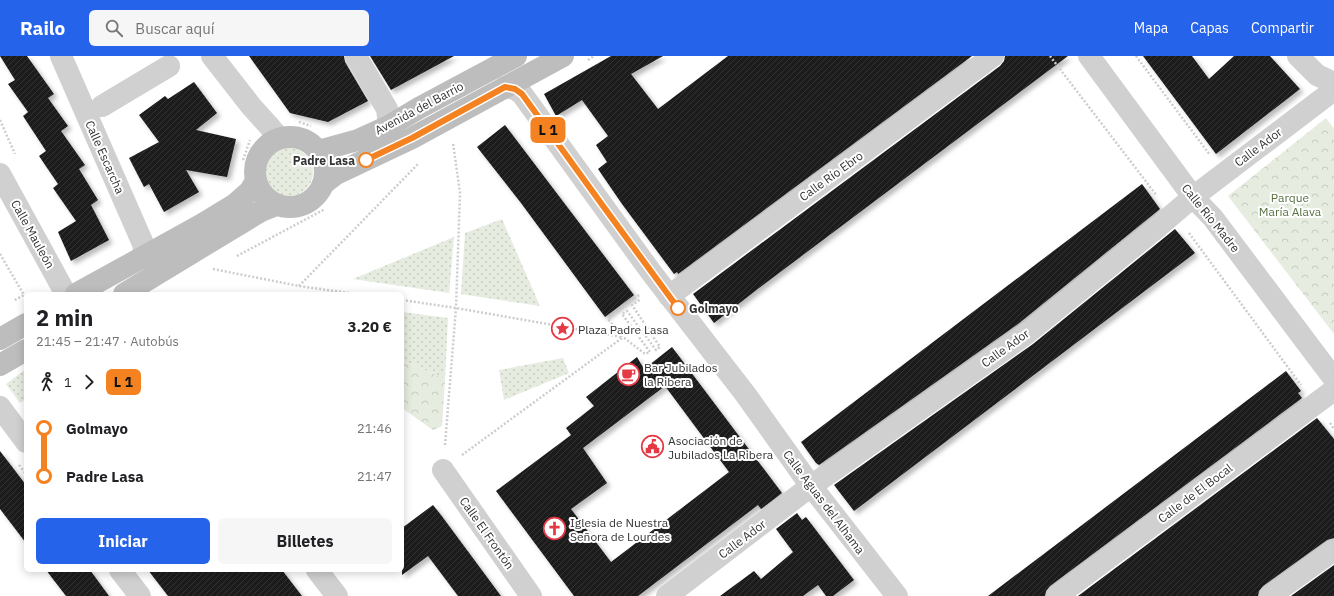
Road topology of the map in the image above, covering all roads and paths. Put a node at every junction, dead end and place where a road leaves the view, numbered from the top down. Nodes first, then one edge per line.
1 (61, 56) edge
2 (212, 56) edge
3 (356, 56) edge
4 (516, 56) edge
5 (563, 56) edge
6 (993, 56) edge
7 (1050, 56) edge
8 (1089, 56) edge
9 (1136, 56) edge
10 (1298, 56) edge
11 (170, 66) dead end
12 (1334, 83) edge
13 (505, 87) junction
14 (1334, 90) edge
15 (102, 106) dead end
16 (292, 120) dead end
17 (389, 126) junction
18 (313, 127) dead end
19 (251, 137) dead end
20 (279, 138) junction
21 (453, 142) dead end
22 (318, 151) junction
23 (1214, 159) dead end
24 (419, 162) dead end
25 (0, 174) edge
26 (248, 174) junction
27 (322, 184) junction
28 (1192, 197) junction
29 (1158, 198) dead end
30 (276, 205) junction
31 (1189, 233) dead end
32 (0, 254) edge
33 (143, 258) junction
34 (213, 269) dead end
35 (299, 286) junction
36 (63, 292) edge
37 (80, 292) edge
38 (127, 292) edge
39 (342, 292) edge
40 (642, 293) dead end
41 (645, 296) dead end
42 (669, 296) junction
43 (404, 300) edge
44 (12, 302) dead end
45 (456, 308) junction
46 (24, 325) edge
47 (623, 337) junction
48 (0, 339) edge
49 (24, 351) edge
50 (0, 365) edge
51 (1334, 379) edge
52 (1302, 387) dead end
53 (1334, 390) edge
54 (0, 407) edge
55 (24, 439) edge
56 (442, 470) junction
57 (811, 486) junction
58 (1334, 550) edge
59 (122, 572) edge
60 (319, 572) edge
61 (140, 596) edge
62 (337, 596) edge
63 (532, 596) edge
64 (667, 596) edge
65 (897, 596) edge
66 (1057, 596) edge
67 (1270, 596) edge

1 - 33 street, Calle Escarcha
2 - 20 street
3 - 17 street
4 - 17 street, Avenida del Barrio
5 - 13 street, Avenida del Barrio
6 - 42 street, Calle Río Ebro
7 - 29 path
8 - 28 street, Calle Río Madre
9 - 23 path
10 - 12 street
11 - 15 street
13 - 27 street, Avenida del Barrio
13 - 42 street, Calle Aguas del Alhama
14 - 28 street, Calle Ador
16 - 18 path
17 - 22 street, Avenida del Barrio
19 - 26 path
20 - 22 street
20 - 26 street
21 - 45 path
22 - 27 street
24 - 35 path
25 - 36 street, Calle Mauleón
26 - 30 street
26 - 33 street
27 - 30 street
28 - 51 street, Calle Río Madre
28 - 57 street, Calle Ador
30 - 38 street
31 - 52 path
32 - 44 path
33 - 37 street
34 - 35 path
35 - 39 path
40 - 47 path
41 - 47 path
42 - 57 street, Calle Aguas del Alhama
43 - 45 path
45 - 47 path
45 - 56 path
46 - 48 street
47 - 56 path
49 - 50 street
53 - 66 street, Calle de El Bocal
54 - 55 street
56 - 63 street, Calle El Frontón
57 - 64 street, Calle Ador
57 - 65 street, Calle Aguas del Alhama
58 - 67 street
59 - 61 street
60 - 62 street

